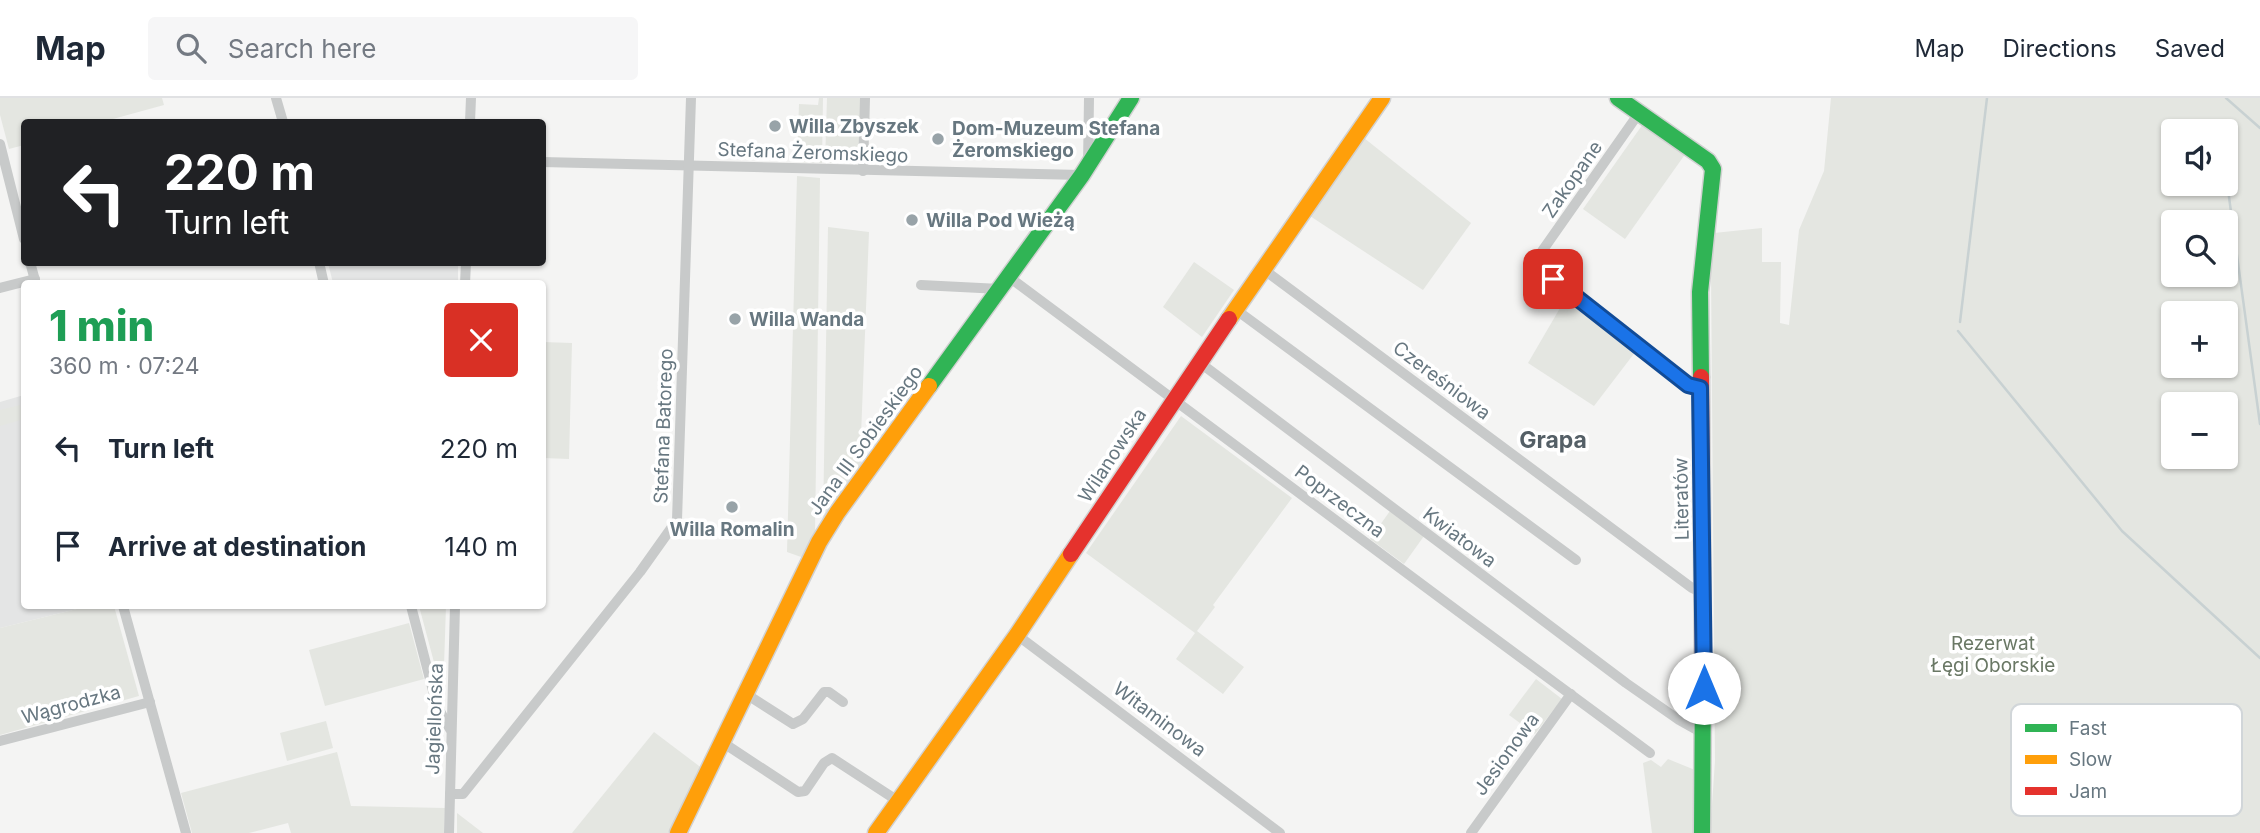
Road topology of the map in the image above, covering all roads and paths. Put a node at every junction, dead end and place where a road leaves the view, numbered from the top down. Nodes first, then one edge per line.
1 (276, 98) edge
2 (471, 98) edge
3 (691, 98) edge
4 (865, 98) edge
5 (1089, 98) edge
6 (1132, 98) edge
7 (1382, 98) edge
8 (1618, 98) edge
9 (1639, 113) junction
10 (282, 119) edge
11 (470, 119) edge
12 (0, 144) edge
13 (546, 162) edge
14 (689, 166) junction
15 (863, 171) junction
16 (1085, 171) junction
17 (21, 227) edge
18 (1263, 269) junction
19 (1005, 283) junction
20 (21, 284) edge
21 (921, 285) dead end
22 (0, 288) edge
23 (1235, 309) junction
24 (1199, 362) junction
25 (1700, 388) junction
26 (1174, 398) junction
27 (1576, 560) dead end
28 (1703, 593) junction
29 (123, 609) edge
30 (412, 609) edge
31 (455, 609) edge
32 (1017, 635) junction
33 (746, 694) junction
34 (1571, 694) junction
35 (150, 702) junction
36 (843, 702) dead end
37 (451, 732) junction
38 (1704, 734) junction
39 (0, 741) edge
40 (722, 742) junction
41 (1650, 753) dead end
42 (450, 794) junction
43 (898, 801) junction
44 (186, 833) edge
45 (449, 833) edge
46 (678, 833) edge
47 (876, 833) edge
48 (1280, 833) edge
49 (1471, 833) edge
50 (1702, 833) edge

1 - 10 street
2 - 11 street
3 - 14 street, Stefana Batorego
4 - 15 street
5 - 16 street
6 - 16 street, Jana III Sobieskiego
7 - 18 street, Wilanowska
8 - 9 street
9 - 25 street, Literatów
9 - 25 street, Zakopane
12 - 17 street
13 - 14 street, Stefana Żeromskiego
14 - 15 street, Stefana Żeromskiego
14 - 42 street, Stefana Batorego
15 - 16 street, Stefana Żeromskiego
16 - 19 street, Jana III Sobieskiego
18 - 23 street, Wilanowska
18 - 28 street, Czereśniowa
19 - 21 street
19 - 26 street, Poprzeczna
19 - 33 street, Jana III Sobieskiego
20 - 22 street
23 - 24 street, Wilanowska
23 - 27 street
24 - 26 street, Wilanowska
24 - 38 street, Kwiatowa
25 - 28 street, Literatów
26 - 32 street, Wilanowska
26 - 34 street, Poprzeczna
28 - 38 street, Literatów
29 - 35 street
30 - 37 street
31 - 37 street, Jagiellońska
32 - 43 street, Wilanowska
32 - 48 street, Witaminowa
33 - 36 street
33 - 40 street, Jana III Sobieskiego
34 - 41 street, Poprzeczna
34 - 49 street, Jesionowa
35 - 39 street, Wągrodzka
35 - 44 street
37 - 42 street, Jagiellońska
38 - 50 street, Literatów
40 - 43 street
40 - 46 street, Jana III Sobieskiego
42 - 45 street, Jagiellońska
43 - 47 street, Wilanowska

